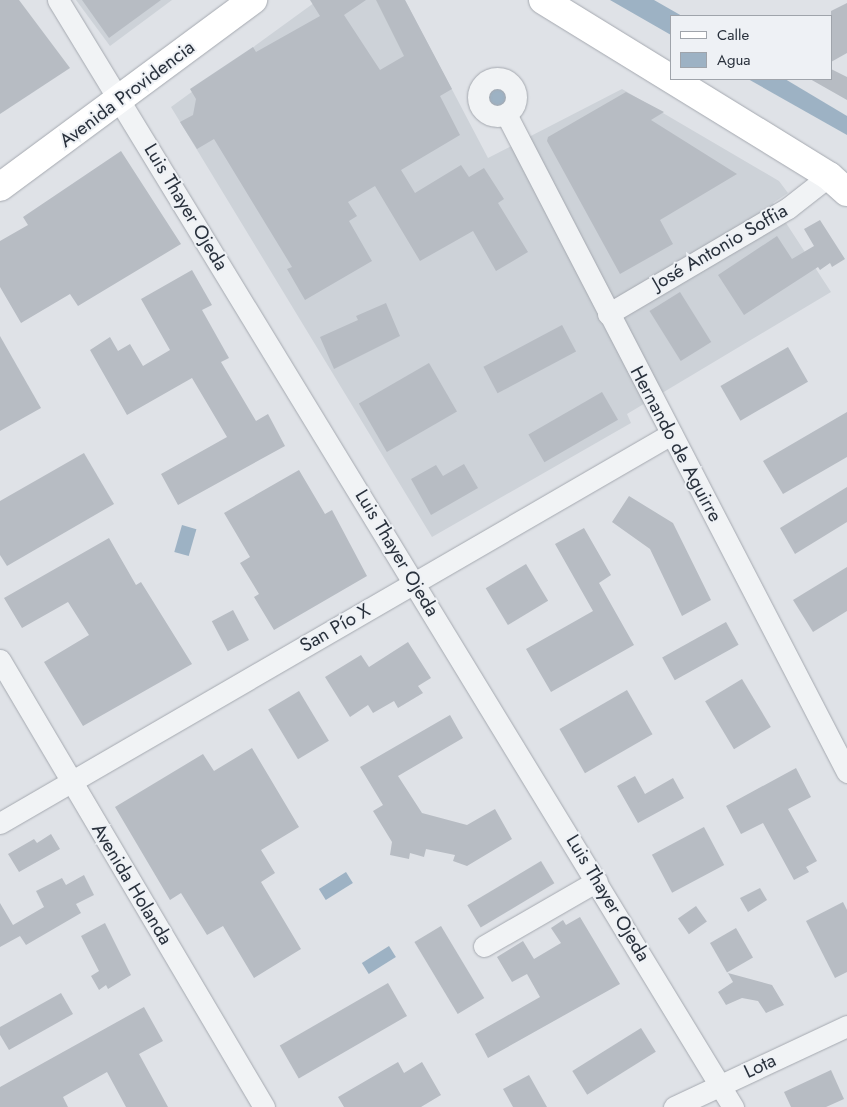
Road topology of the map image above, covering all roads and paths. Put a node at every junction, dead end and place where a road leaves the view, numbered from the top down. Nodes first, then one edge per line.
1 (58, 0) edge
2 (253, 0) edge
3 (543, 0) edge
4 (670, 78) edge
5 (673, 80) edge
6 (121, 99) junction
7 (506, 114) dead end
8 (841, 184) edge
9 (0, 187) edge
10 (608, 314) junction
11 (671, 434) junction
12 (414, 582) junction
13 (0, 660) edge
14 (847, 772) edge
15 (71, 781) junction
16 (0, 823) edge
17 (597, 881) junction
18 (484, 946) dead end
19 (847, 1026) edge
20 (721, 1085) junction
21 (264, 1107) edge
22 (674, 1107) edge
23 (733, 1107) edge

1 - 6 street, Luis Thayer Ojeda
2 - 6 main road, Avenida Providencia
3 - 4 main road
5 - 8 main road
6 - 9 main road, Avenida Providencia
6 - 12 street, Luis Thayer Ojeda
7 - 10 street, Hernando de Aguirre
8 - 10 street, José Antonio Soffia
10 - 11 street, Hernando de Aguirre
11 - 12 street, San Pío X
11 - 14 street, Hernando de Aguirre
12 - 15 street, San Pío X
12 - 17 street, Luis Thayer Ojeda
13 - 15 street, Avenida Holanda
15 - 16 street, San Pío X
15 - 21 street, Avenida Holanda
17 - 18 street
17 - 20 street, Luis Thayer Ojeda
19 - 20 street, Lota
20 - 22 street, Lota
20 - 23 street, Luis Thayer Ojeda

